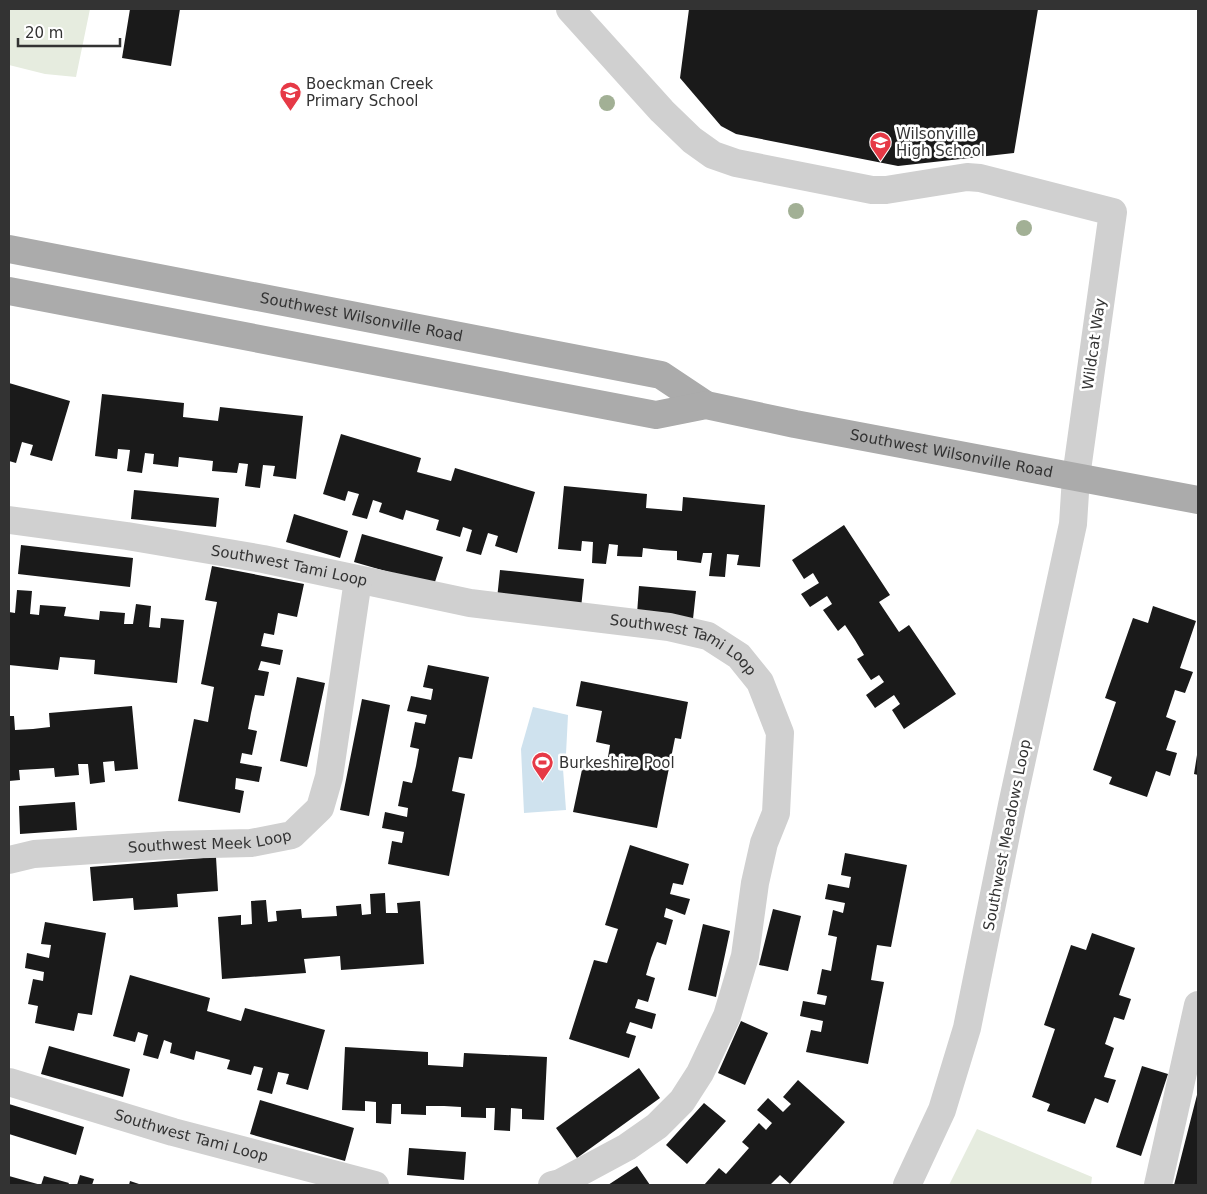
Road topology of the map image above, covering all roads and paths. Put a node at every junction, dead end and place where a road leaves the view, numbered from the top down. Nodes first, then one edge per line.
1 (570, 9) edge
2 (9, 249) edge
3 (9, 291) edge
4 (706, 406) junction
5 (1076, 477) junction
6 (1198, 500) edge
7 (9, 520) edge
8 (358, 580) junction
9 (9, 860) edge
10 (1198, 1005) edge
11 (9, 1082) edge
12 (375, 1185) edge
13 (552, 1185) edge
14 (907, 1185) edge
15 (1158, 1185) edge

1 - 5 street, Wildcat Way
2 - 4 main road, Southwest Wilsonville Road
3 - 4 main road, Southwest Wilsonville Road
4 - 5 main road, Southwest Wilsonville Road
5 - 6 main road, Southwest Wilsonville Road
5 - 14 street, Southwest Meadows Loop
7 - 8 street, Southwest Tami Loop
8 - 9 street, Southwest Meek Loop
8 - 13 street, Southwest Tami Loop
10 - 15 street
11 - 12 street, Southwest Tami Loop

